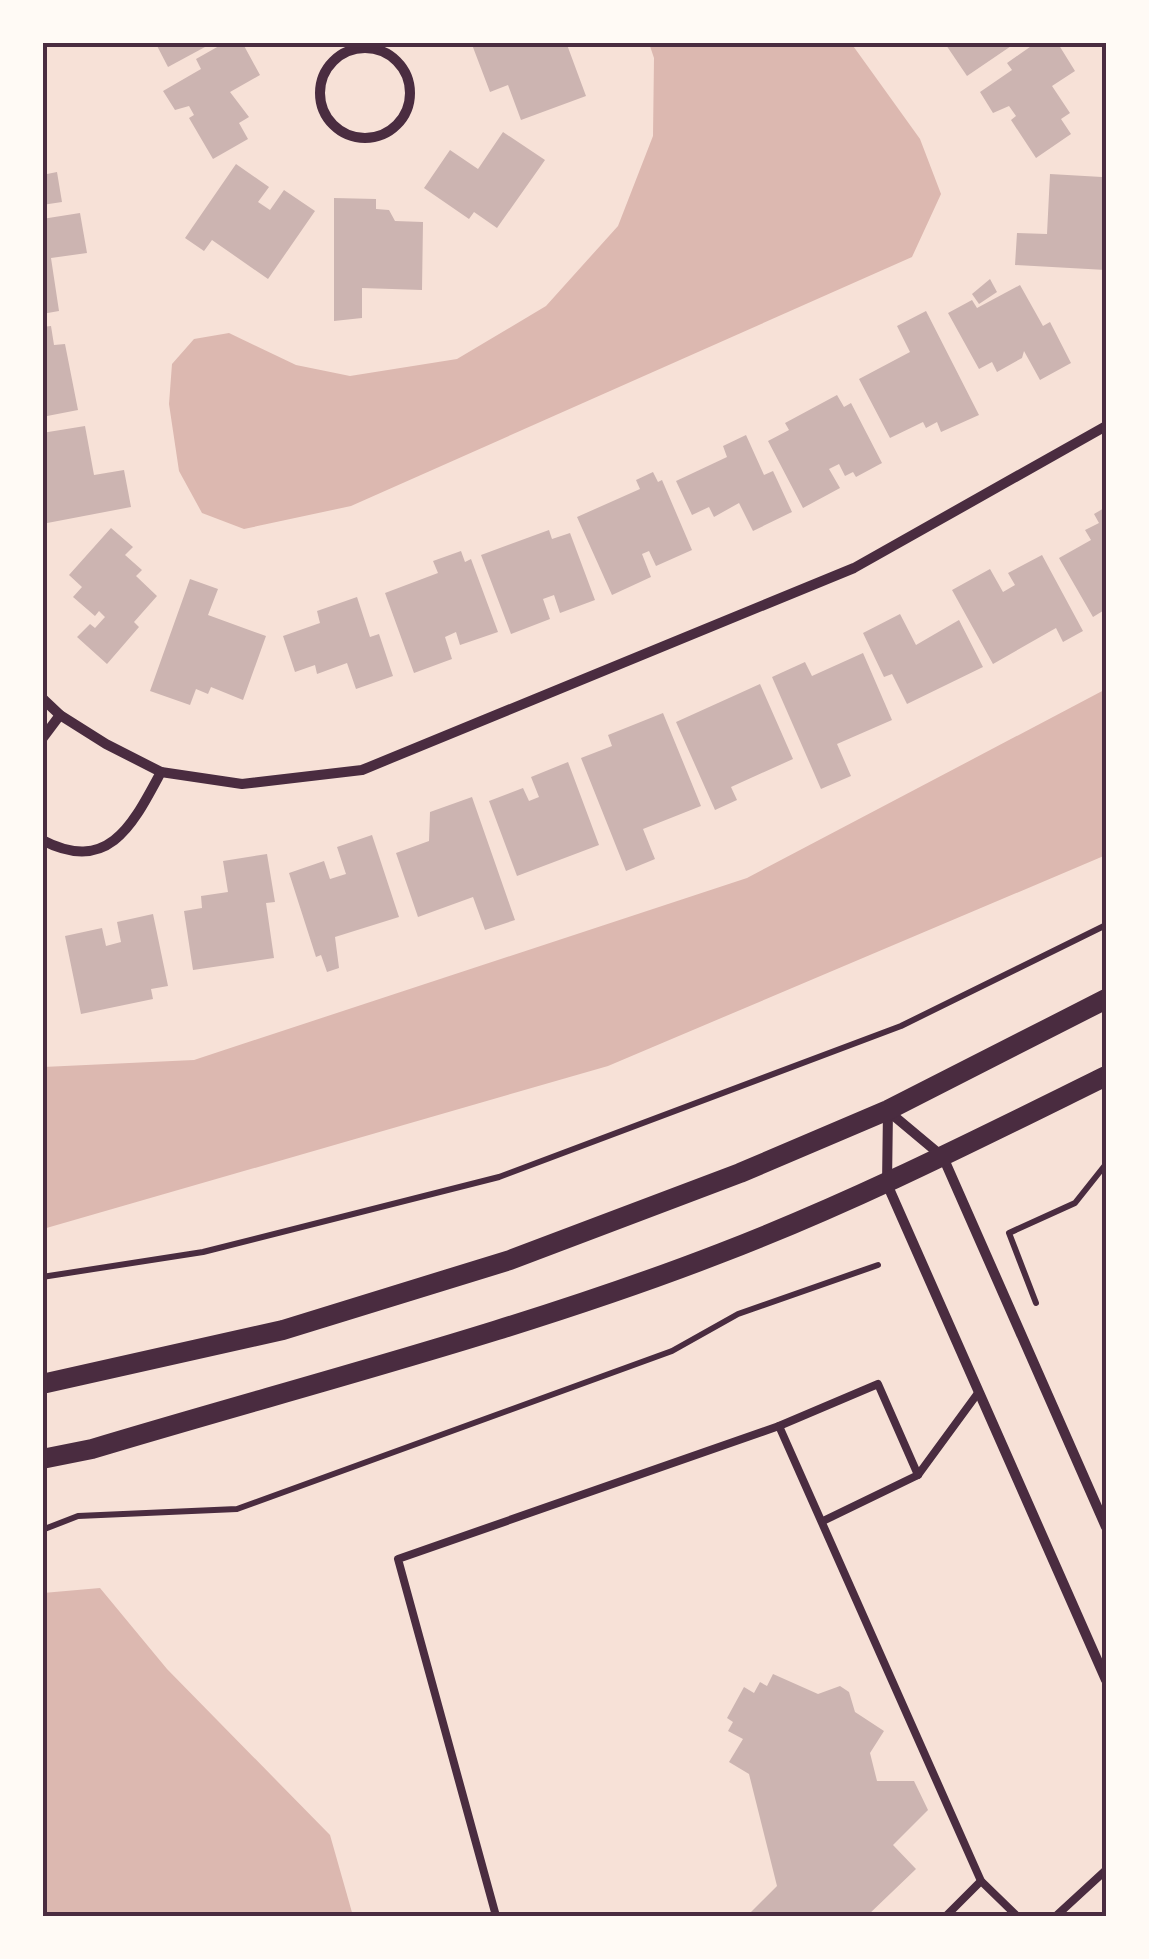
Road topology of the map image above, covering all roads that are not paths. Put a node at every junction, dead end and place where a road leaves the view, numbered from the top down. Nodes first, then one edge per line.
1 (342, 48) edge
2 (1106, 426) edge
3 (42, 698) edge
4 (60, 715) junction
5 (42, 739) edge
6 (161, 772) junction
7 (42, 840) edge
8 (1106, 999) edge
9 (1106, 1076) edge
10 (888, 1110) junction
11 (943, 1157) junction
12 (887, 1184) junction
13 (42, 1384) edge
14 (978, 1393) junction
15 (779, 1426) junction
16 (42, 1458) edge
17 (918, 1474) junction
18 (822, 1520) junction
19 (1106, 1527) edge
20 (1106, 1680) edge
21 (1106, 1870) edge
22 (981, 1881) junction
23 (496, 1916) edge
24 (946, 1916) edge
25 (1016, 1916) edge
26 (1056, 1916) edge

1 - 1 street
2 - 6 street
3 - 4 street
4 - 5 street
4 - 6 street
6 - 7 street
8 - 10 main road
9 - 11 main road
10 - 11 street
10 - 12 street
10 - 13 main road
11 - 12 main road
11 - 19 street
12 - 14 street
12 - 16 main road
14 - 17 lane
14 - 20 street
15 - 17 lane
15 - 18 lane
15 - 23 lane
17 - 18 lane
18 - 22 lane
21 - 26 lane
22 - 24 lane
22 - 25 lane

